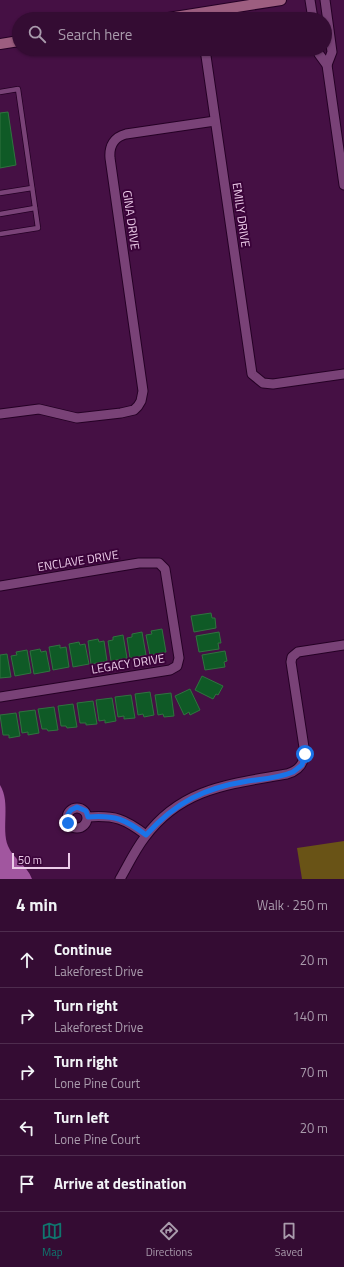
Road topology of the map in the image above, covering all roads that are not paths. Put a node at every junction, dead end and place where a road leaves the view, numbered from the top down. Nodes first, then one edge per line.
1 (282, 0) edge
2 (310, 0) edge
3 (325, 0) edge
4 (261, 2) edge
5 (245, 3) edge
6 (214, 12) edge
7 (312, 12) edge
8 (327, 12) edge
9 (12, 42) edge
10 (0, 44) edge
11 (206, 56) edge
12 (320, 56) edge
13 (330, 56) edge
14 (327, 65) junction
15 (0, 92) edge
16 (215, 121) junction
17 (344, 185) edge
18 (32, 188) junction
19 (0, 193) edge
20 (35, 208) junction
21 (0, 214) edge
22 (0, 234) edge
23 (344, 374) edge
24 (0, 414) edge
25 (159, 563) joint
26 (0, 586) edge
27 (344, 645) edge
28 (0, 697) edge
29 (88, 817) dead end
30 (146, 835) junction
31 (120, 879) edge

1 - 4 main road
2 - 7 street
3 - 8 street
4 - 5 main road
5 - 6 main road
9 - 10 main road
11 - 16 street, EMILY DRIVE
12 - 14 street
13 - 14 street
14 - 17 street
15 - 18 lane
16 - 23 street, EMILY DRIVE
16 - 24 street, GINA DRIVE
18 - 19 lane
18 - 20 lane
20 - 21 lane
20 - 22 lane
25 - 26 street, ENCLAVE DRIVE
25 - 28 street, LEGACY DRIVE
27 - 30 street
29 - 30 street
30 - 31 street

